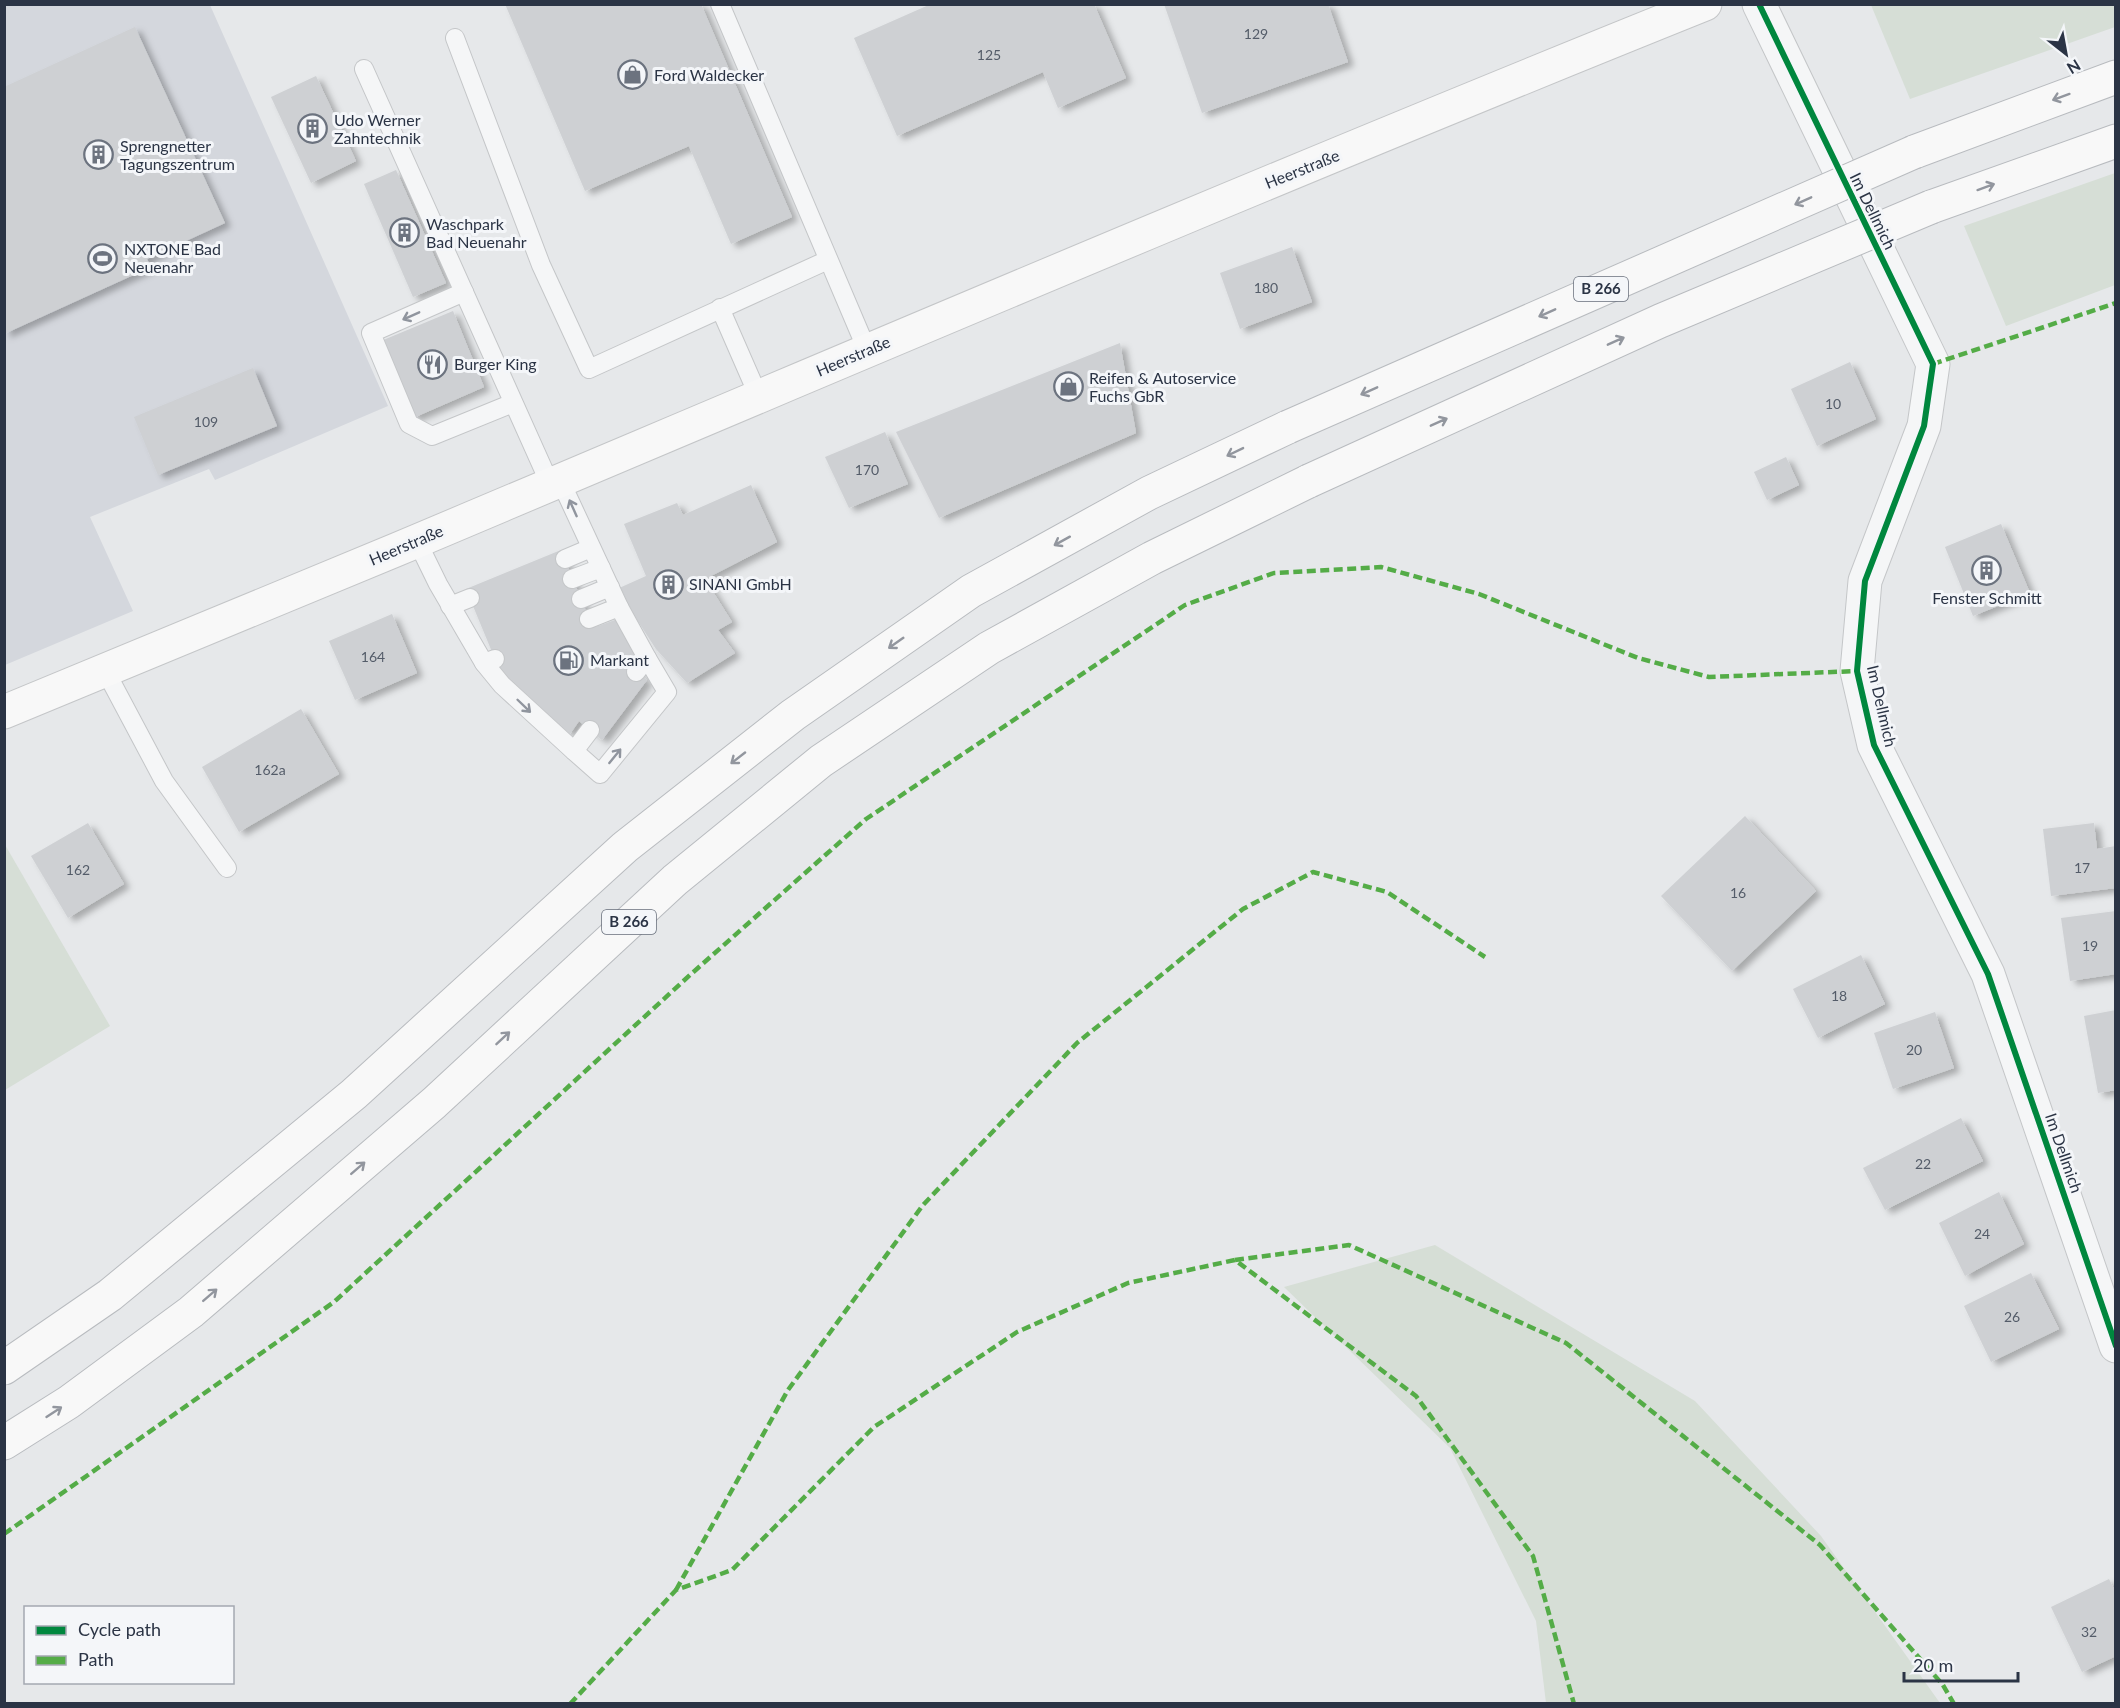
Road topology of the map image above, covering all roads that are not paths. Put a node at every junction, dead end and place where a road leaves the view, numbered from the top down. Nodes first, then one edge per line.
1 (720, 4) edge
2 (1760, 4) edge
3 (1702, 5) edge
4 (455, 38) dead end
5 (364, 69) dead end
6 (2115, 77) edge
7 (2115, 141) edge
8 (828, 260) junction
9 (464, 292) junction
10 (720, 308) junction
11 (867, 350) junction
12 (758, 395) junction
13 (513, 403) junction
14 (555, 482) junction
15 (417, 541) junction
16 (591, 548) junction
17 (565, 559) dead end
18 (601, 568) junction
19 (572, 579) dead end
20 (610, 587) junction
21 (470, 598) dead end
22 (581, 599) dead end
23 (450, 606) junction
24 (619, 607) junction
25 (589, 619) dead end
26 (105, 670) junction
27 (4, 712) edge
28 (590, 729) dead end
29 (574, 751) junction
30 (227, 868) dead end
31 (2115, 1346) edge
32 (4, 1368) edge
33 (4, 1443) edge

1 - 8 lane
2 - 31 street, Im Dellmich
3 - 11 main road, Heerstraße
4 - 10 lane
5 - 9 lane
6 -> 32 main road, B 266, bridge
33 -> 7 main road, B 266, bridge
8 - 10 lane
8 - 11 lane
9 - 13 lane
9 -> 13 lane
10 - 12 lane
11 - 12 main road, Heerstraße
12 - 14 main road, Heerstraße
13 - 14 lane
14 - 15 main road, Heerstraße
16 -> 14 lane
15 - 23 lane
15 - 26 main road, Heerstraße
16 - 17 lane
16 - 18 lane
18 - 19 lane
18 - 20 lane
20 - 22 lane
20 - 24 lane
21 - 23 lane
23 -> 29 lane
24 - 25 lane
29 -> 24 lane
26 - 27 main road, Heerstraße
26 - 30 lane
28 - 29 lane

